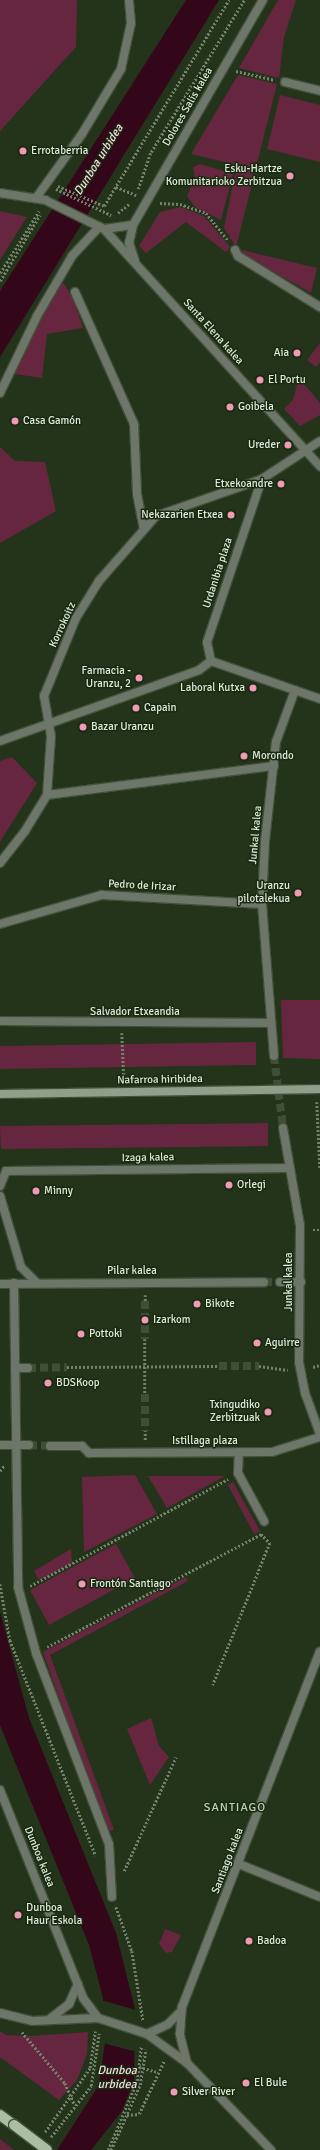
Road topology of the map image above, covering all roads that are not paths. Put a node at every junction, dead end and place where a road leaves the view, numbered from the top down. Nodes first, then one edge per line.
1 (129, 0) edge
2 (263, 0) edge
3 (285, 82) road end
4 (320, 91) edge
5 (0, 193) edge
6 (36, 198) junction
7 (133, 225) junction
8 (102, 228) junction
9 (235, 250) road end
10 (135, 261) junction
11 (75, 292) dead end
12 (320, 307) edge
13 (0, 393) edge
14 (320, 440) edge
15 (306, 450) junction
16 (320, 466) edge
17 (262, 479) junction
18 (144, 529) junction
19 (211, 661) junction
20 (295, 690) junction
21 (320, 699) edge
22 (48, 724) junction
23 (0, 742) edge
24 (274, 766) junction
25 (47, 795) junction
26 (0, 863) edge
27 (262, 904) junction
28 (0, 924) edge
29 (0, 1021) edge
30 (270, 1023) junction
31 (274, 1056) tunnel mouth
32 (318, 1089) edge
33 (0, 1094) edge
34 (283, 1128) tunnel mouth
35 (3, 1168) edge
36 (290, 1168) junction
37 (0, 1186) edge
38 (0, 1196) edge
39 (264, 1282) tunnel mouth
40 (280, 1282) tunnel mouth
41 (301, 1282) junction
42 (14, 1283) junction
43 (37, 1283) junction
44 (0, 1284) edge
45 (15, 1368) junction
46 (28, 1368) tunnel mouth
47 (320, 1436) edge
48 (0, 1445) edge
49 (16, 1445) junction
50 (29, 1445) tunnel mouth
51 (50, 1446) tunnel mouth
52 (239, 1452) junction
53 (264, 1521) dead end
54 (320, 1652) edge
55 (0, 1790) edge
56 (239, 1864) junction
57 (112, 1897) road end
58 (320, 1898) edge
59 (78, 1984) junction
60 (181, 2011) junction
61 (0, 2014) edge
62 (51, 2018) junction
63 (100, 2019) junction
64 (142, 2032) junction
65 (187, 2063) junction
66 (0, 2115) edge
67 (47, 2150) edge
68 (271, 2150) edge

1 - 6 street
2 - 7 street, Dolores Salis kalea
3 - 4 street
5 - 6 street
6 - 8 street
7 - 8 street
7 - 10 street, Dolores Salis kalea
8 - 10 street, Santa Elena kalea
8 - 13 street
9 - 12 street
10 - 15 street, Santa Elena kalea
11 - 18 street
14 - 15 street
15 - 16 street
15 - 17 street
17 - 18 street, Korrokoitz
17 - 19 street, Urdanibia plaza
18 - 22 street, Korrokoitz
19 - 20 street
19 - 22 street
20 - 21 street
20 - 24 street, Junkal kalea
22 - 23 street
22 - 25 street, Korrokoitz
24 - 25 street
24 - 27 street, Junkal kalea
25 - 26 street, Korrokoitz
27 - 28 street, Pedro de Irizar
27 - 30 street, Junkal kalea
29 - 30 street, Salvador Etxeandia
30 - 31 street, Junkal kalea
32 - 33 main road, Nafarroa hiribidea
34 - 36 street, Junkal kalea
35 - 36 street, Izaga kalea
35 - 37 street
36 - 41 street, Junkal kalea
38 - 43 street
39 - 43 street, Pilar kalea
40 - 41 street
41 - 47 street, Junkal kalea
42 - 43 street, Pilar kalea
42 - 44 street, Pilar kalea
42 - 45 street
45 - 46 street
45 - 49 street
47 - 52 street, Istillaga plaza
48 - 49 street
49 - 50 street
49 - 57 street
51 - 52 street, Istillaga plaza
52 - 53 street
54 - 56 street, Santiago kalea
55 - 59 street, Dunboa kalea
56 - 58 street
56 - 60 street, Santiago kalea
59 - 62 street
59 - 63 street, Dunboa kalea
60 - 64 street, Santiago kalea
60 - 65 street, Santiago kalea
61 - 62 street
62 - 63 street
63 - 64 street
64 - 65 street
65 - 68 street
66 - 67 main road, bridge

